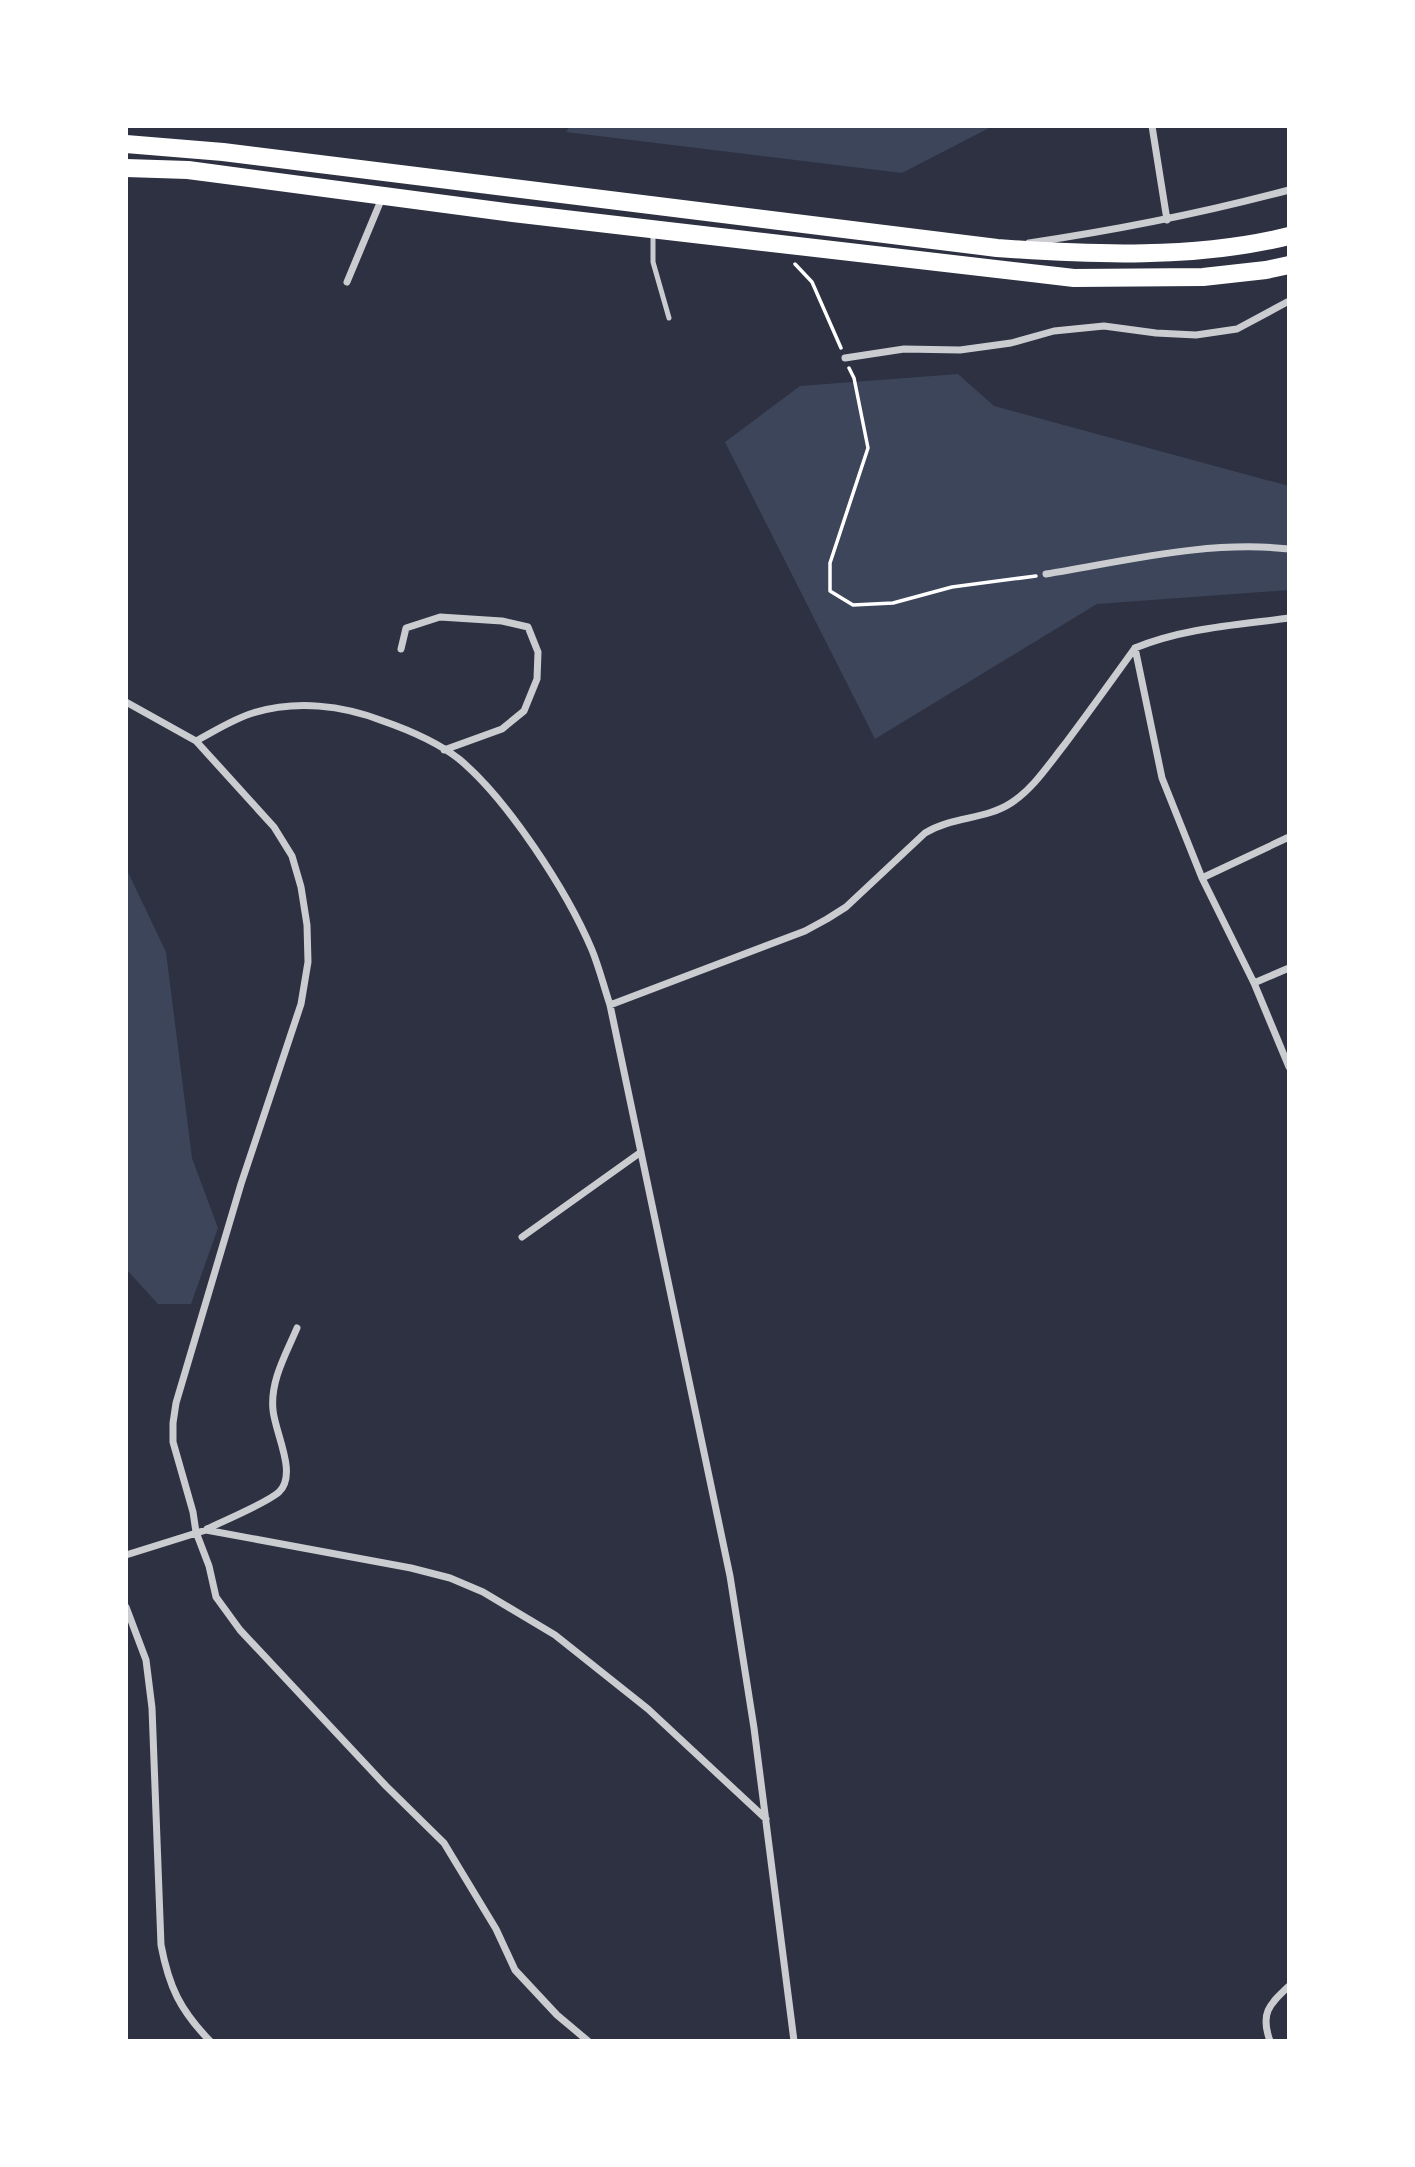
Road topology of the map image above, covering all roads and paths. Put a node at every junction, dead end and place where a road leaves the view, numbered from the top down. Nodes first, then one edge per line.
1 (1152, 126) edge
2 (126, 144) edge
3 (126, 168) edge
4 (1289, 190) edge
5 (383, 195) junction
6 (1167, 220) junction
7 (653, 229) junction
8 (1289, 236) edge
9 (997, 248) junction
10 (789, 258) dead end
11 (1289, 265) edge
12 (347, 282) dead end
13 (1289, 301) edge
14 (669, 318) dead end
15 (845, 358) junction
16 (1289, 548) edge
17 (1046, 574) joint
18 (1289, 618) edge
19 (1135, 648) junction
20 (401, 649) dead end
21 (126, 702) edge
22 (196, 741) junction
23 (444, 750) junction
24 (1289, 837) edge
25 (1202, 877) junction
26 (1289, 968) edge
27 (1254, 983) junction
28 (610, 1005) junction
29 (1289, 1067) edge
30 (641, 1152) junction
31 (522, 1237) dead end
32 (297, 1328) dead end
33 (206, 1530) junction
34 (196, 1532) junction
35 (126, 1555) edge
36 (126, 1607) edge
37 (766, 1819) junction
38 (1289, 1986) edge
39 (210, 2041) edge
40 (588, 2041) edge
41 (794, 2041) edge
42 (1270, 2041) edge

1 - 6 street
2 - 9 highway
3 - 5 highway
4 - 6 street
5 - 7 highway
5 - 12 street
6 - 9 street
7 - 11 highway
7 - 14 lane
8 - 9 highway
10 - 15 path
13 - 15 street
15 - 17 path
16 - 17 street
18 - 19 street
19 - 25 street
19 - 28 street
20 - 23 street
21 - 22 street
22 - 23 street
22 - 34 street
23 - 28 street
24 - 25 street
25 - 27 street
26 - 27 street
27 - 29 street
28 - 30 street
30 - 31 street
30 - 37 street
32 - 33 street
33 - 34 street
33 - 37 street
34 - 35 street
34 - 40 street
36 - 39 street
37 - 41 street
38 - 42 street

